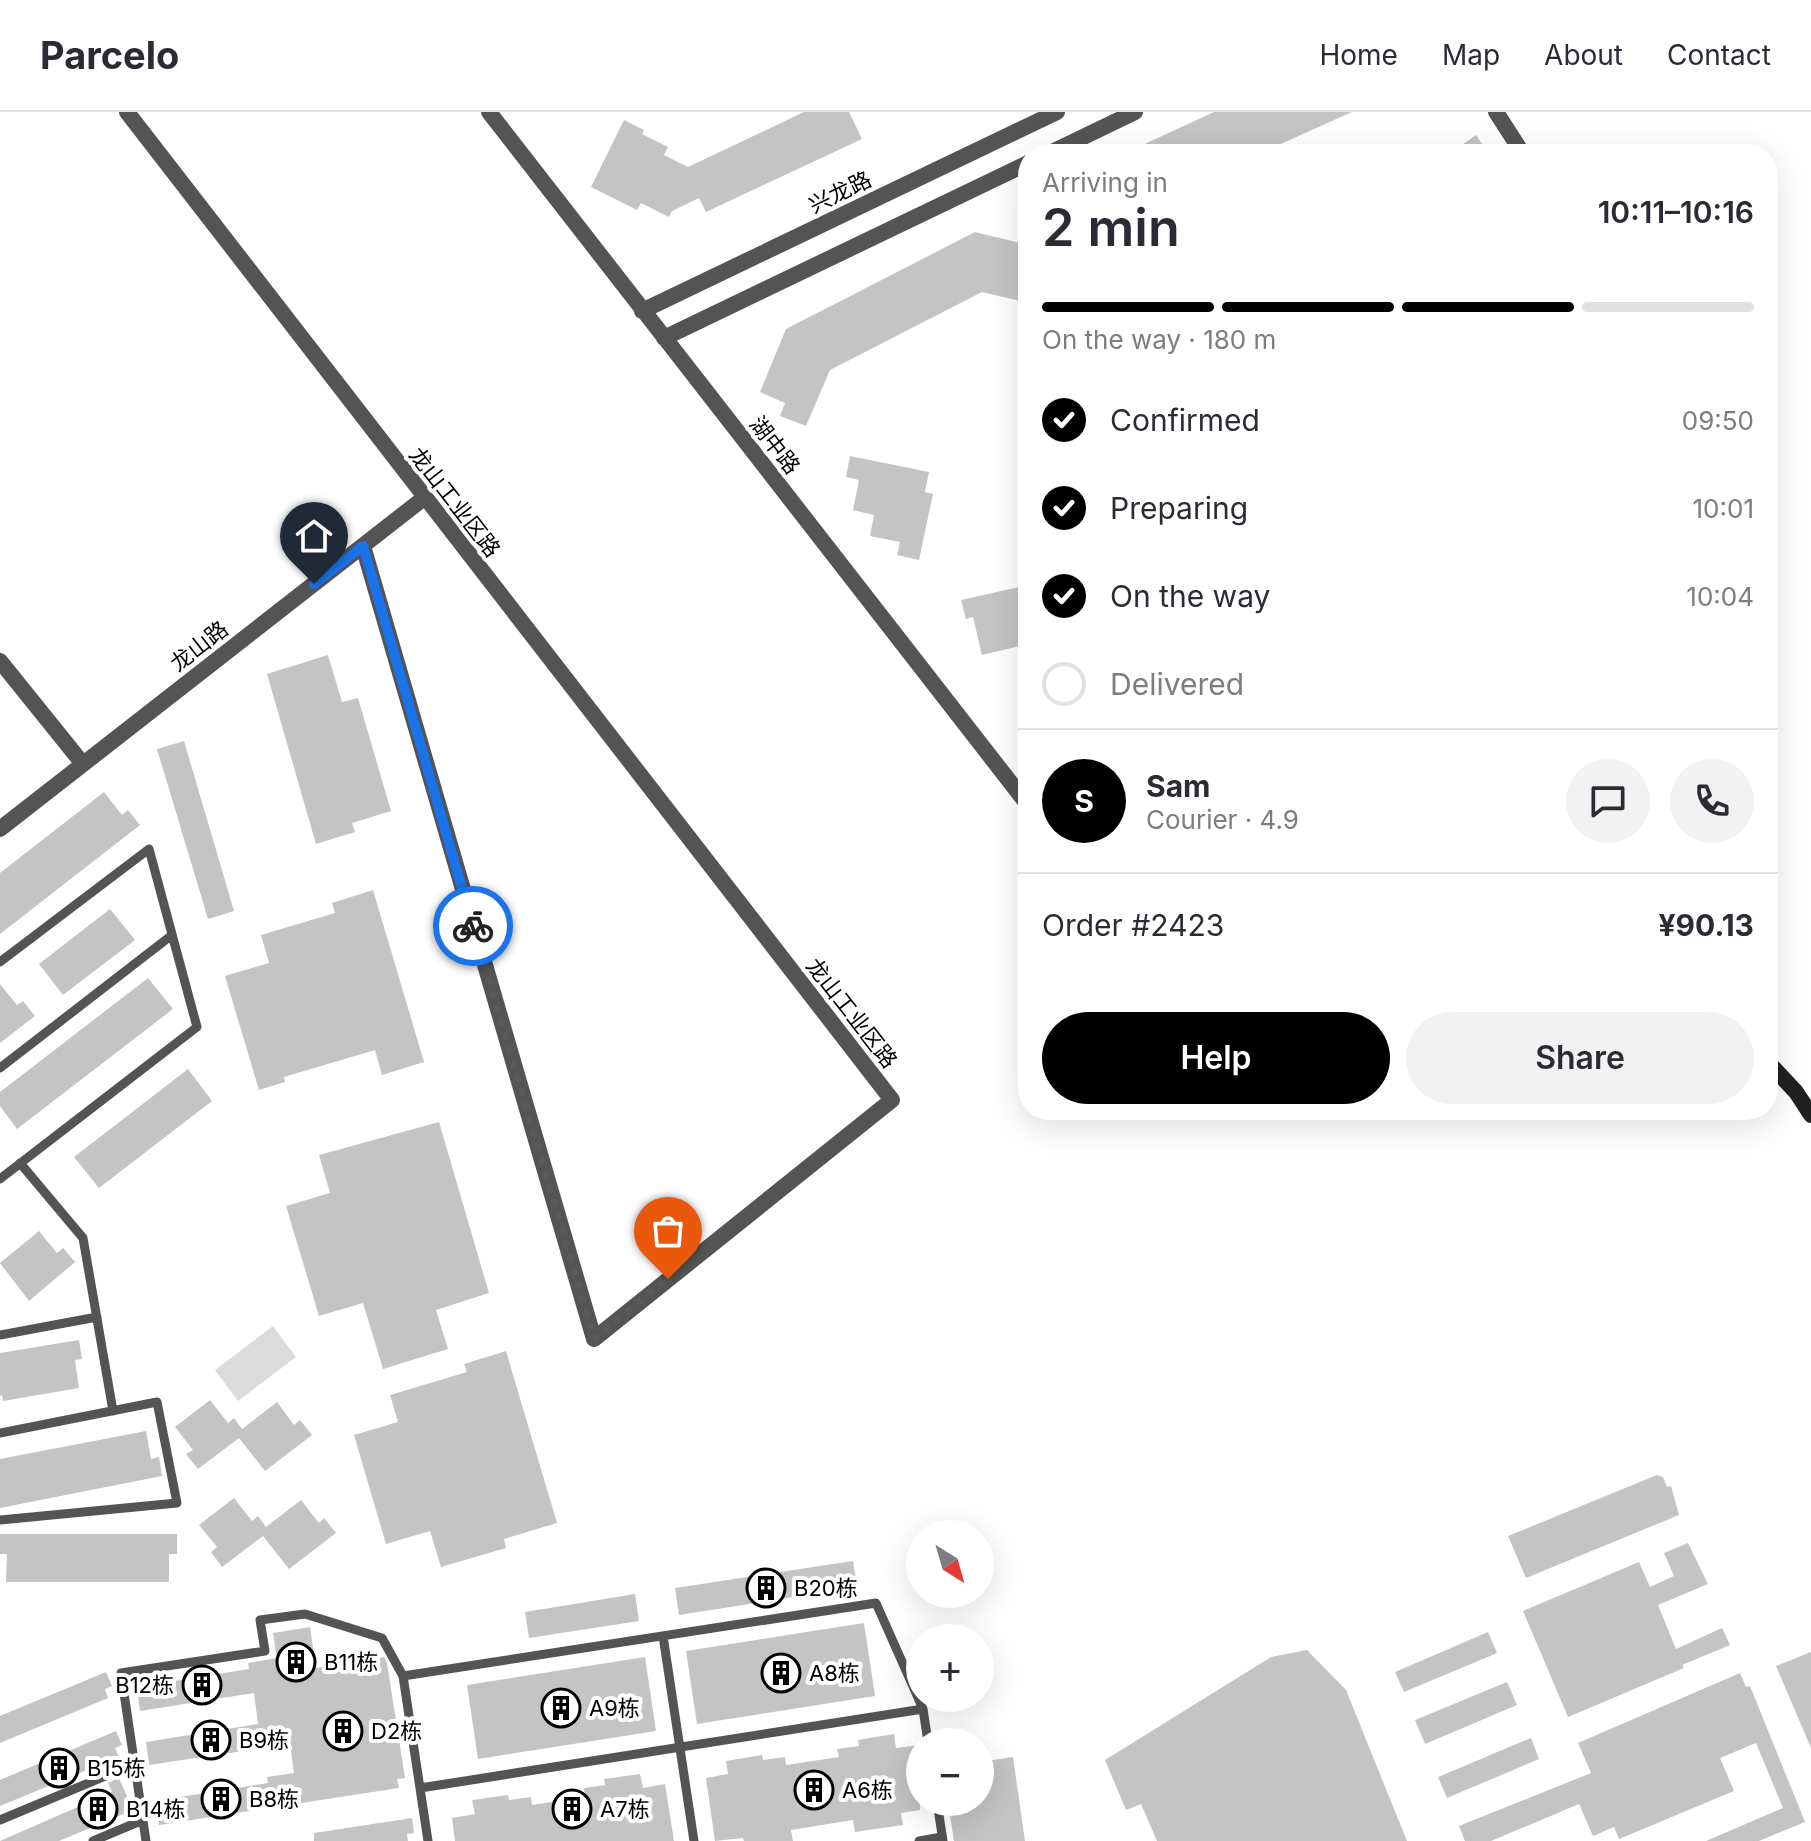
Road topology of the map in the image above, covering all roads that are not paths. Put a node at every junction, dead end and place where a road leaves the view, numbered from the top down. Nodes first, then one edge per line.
1 (127, 112) edge
2 (489, 112) edge
3 (1057, 112) edge
4 (1135, 112) edge
5 (1496, 112) edge
6 (1069, 144) edge
7 (1517, 144) edge
8 (1018, 168) edge
9 (642, 311) junction
10 (664, 338) junction
11 (424, 498) junction
12 (363, 546) junction
13 (0, 661) edge
14 (83, 764) junction
15 (1018, 792) edge
16 (0, 829) edge
17 (172, 935) junction
18 (0, 962) edge
19 (0, 1068) edge
20 (1778, 1073) edge
21 (1811, 1115) edge
22 (20, 1163) junction
23 (0, 1179) edge
24 (97, 1317) junction
25 (0, 1335) edge
26 (113, 1411) junction
27 (0, 1433) edge
28 (0, 1520) edge
29 (663, 1636) junction
30 (906, 1671) edge
31 (403, 1676) junction
32 (906, 1712) edge
33 (680, 1747) junction
34 (134, 1764) junction
35 (420, 1788) junction
36 (939, 1816) edge
37 (0, 1820) edge
38 (143, 1820) junction
39 (942, 1839) edge
40 (93, 1841) edge
41 (146, 1841) edge
42 (428, 1841) edge
43 (694, 1841) edge
44 (919, 1841) edge

1 - 11 street, 龙山工业区路
2 - 9 street, 湖中路
3 - 9 street, 兴龙路
4 - 6 street
5 - 7 street
8 - 10 street
9 - 10 street, 湖中路
10 - 15 street, 湖中路
11 - 12 street, 龙山路
11 - 12 street, 龙山工业区路
12 - 14 street, 龙山路
13 - 14 street
14 - 16 street, 龙山路
17 - 18 lane
17 - 19 lane
17 - 22 lane
20 - 21 street
22 - 23 lane
22 - 24 lane
24 - 25 lane
24 - 26 lane
26 - 27 lane
26 - 28 lane
29 - 30 lane
29 - 31 lane
29 - 33 lane
31 - 34 lane
31 - 35 lane
32 - 33 lane
33 - 35 lane
33 - 43 lane
34 - 37 lane
34 - 38 lane
35 - 42 lane
36 - 39 lane
38 - 40 lane
38 - 41 lane
39 - 44 lane

